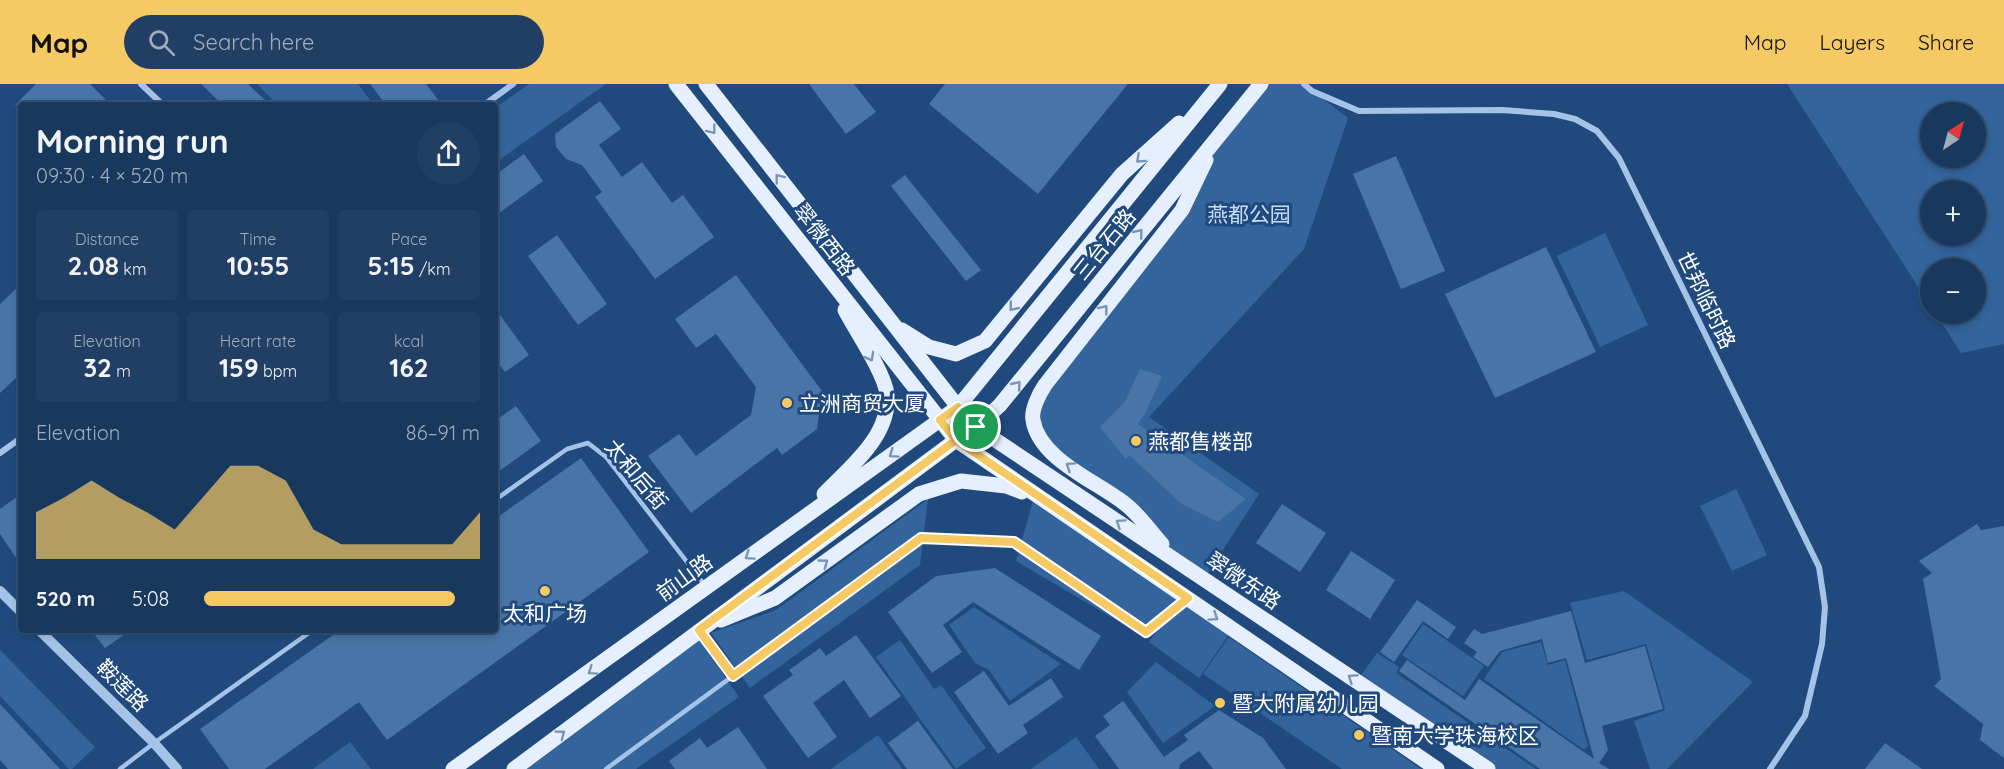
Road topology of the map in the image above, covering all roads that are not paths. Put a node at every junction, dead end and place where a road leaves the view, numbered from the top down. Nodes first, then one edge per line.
1 (141, 84) edge
2 (513, 84) edge
3 (676, 84) edge
4 (706, 84) edge
5 (1261, 84) edge
6 (1304, 84) edge
7 (1217, 88) edge
8 (160, 102) edge
9 (488, 102) edge
10 (1219, 135) junction
11 (822, 269) junction
12 (892, 323) junction
13 (958, 407) junction
14 (940, 420) junction
15 (976, 427) junction
16 (18, 440) edge
17 (956, 440) junction
18 (0, 453) edge
19 (498, 498) edge
20 (1044, 501) junction
21 (797, 522) junction
22 (1176, 560) junction
23 (705, 587) junction
24 (0, 591) edge
25 (1188, 598) junction
26 (18, 609) edge
27 (699, 630) junction
28 (42, 633) edge
29 (309, 633) edge
30 (733, 676) junction
31 (154, 743) junction
32 (120, 769) edge
33 (177, 769) edge
34 (453, 769) edge
35 (514, 769) edge
36 (606, 769) edge
37 (1437, 769) edge
38 (1488, 769) edge
39 (1770, 769) edge

1 - 8 street
2 - 9 street
3 -> 11 main road, 翠微西路
12 -> 4 main road, 翠微西路
5 - 10 main road, 三台石路
6 - 39 street, 世邦临时路
7 -> 12 main road
7 - 13 main road, 三台石路
15 -> 10 main road, 三台石路
22 -> 10 main road
11 - 14 main road, 翠微西路
11 -> 21 main road
12 - 13 main road, 翠微西路
13 - 14 main road, 三台石路
13 - 15 main road, 翠微东路
14 - 17 main road, 翠微西路
14 -> 21 main road, 前山路
15 - 17 main road, 三台石路
22 -> 15 main road, 翠微东路
16 - 18 street
17 - 20 main road
17 - 27 main road
19 - 23 lane, 太和后街
20 - 25 main road
27 -> 20 main road
21 -> 23 main road, 前山路
38 -> 22 main road, 翠微东路
23 -> 34 main road, 前山路
24 - 26 street
25 - 30 lane
25 -> 37 main road
27 - 30 lane
35 -> 27 main road
28 - 31 street, 鞍莲路
29 - 31 lane
30 - 36 lane
31 - 32 lane
31 - 33 street, 鞍莲路

